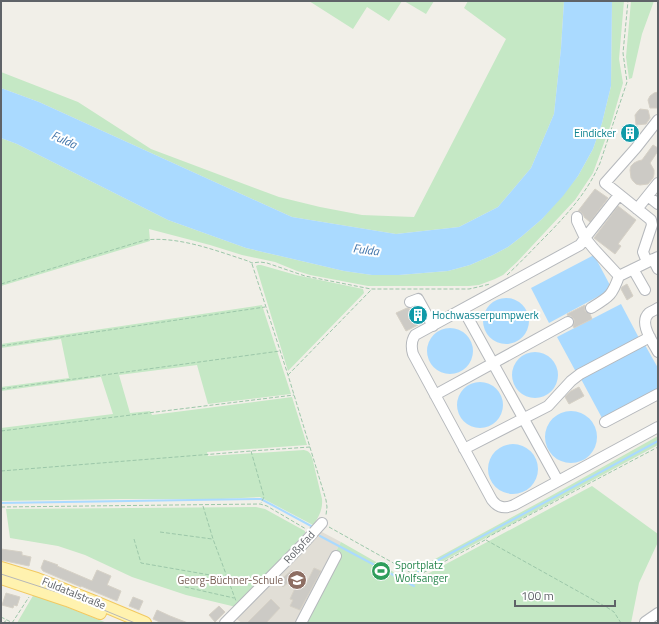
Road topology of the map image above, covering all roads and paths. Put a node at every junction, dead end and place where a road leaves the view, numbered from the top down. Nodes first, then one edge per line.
1 (628, 1) edge
2 (658, 120) edge
3 (658, 183) edge
4 (619, 194) junction
5 (648, 196) junction
6 (658, 204) edge
7 (637, 209) junction
8 (577, 217) dead end
9 (585, 238) junction
10 (653, 260) edge
11 (252, 263) junction
12 (633, 269) junction
13 (658, 269) edge
14 (619, 276) junction
15 (504, 277) dead end
16 (492, 283) dead end
17 (1, 284) edge
18 (371, 290) junction
19 (644, 290) dead end
20 (410, 302) dead end
21 (266, 307) junction
22 (591, 308) dead end
23 (658, 308) edge
24 (463, 309) junction
25 (568, 322) dead end
26 (433, 326) junction
27 (650, 337) junction
28 (1, 346) edge
29 (280, 351) junction
30 (658, 352) edge
31 (493, 363) junction
32 (288, 375) junction
33 (1, 389) edge
34 (658, 394) edge
35 (434, 395) junction
36 (294, 396) junction
37 (523, 418) junction
38 (605, 422) dead end
39 (658, 427) edge
40 (1, 430) edge
41 (310, 447) junction
42 (658, 447) edge
43 (464, 449) junction
44 (251, 451) junction
45 (1, 471) edge
46 (558, 481) junction
47 (260, 504) junction
48 (203, 505) junction
49 (1, 507) edge
50 (322, 523) junction
51 (160, 532) dead end
52 (312, 533) junction
53 (134, 539) dead end
54 (213, 539) junction
55 (485, 540) junction
56 (336, 556) dead end
57 (1, 568) edge
58 (1, 578) edge
59 (227, 578) junction
60 (185, 587) dead end
61 (235, 598) junction
62 (28, 599) dead end
63 (239, 609) junction
64 (658, 613) edge
65 (1, 617) edge
66 (7, 620) junction
67 (3, 623) edge
68 (12, 623) edge
69 (124, 623) edge
70 (145, 623) edge
71 (225, 623) edge
72 (301, 623) edge
73 (621, 623) edge
74 (645, 623) edge

1 - 15 path
2 - 4 street
3 - 5 street
4 - 7 street
4 - 9 street
5 - 6 street
5 - 7 street
7 - 10 street
8 - 9 street
9 - 14 street
9 - 24 street
10 - 12 street
10 - 13 street
11 - 17 path
11 - 18 path
11 - 21 path
12 - 14 street
12 - 19 street
14 - 22 street
16 - 18 path
18 - 32 path
20 - 26 street
21 - 28 path
21 - 29 path
23 - 27 street
24 - 26 street
24 - 31 street
25 - 31 street
26 - 35 street
27 - 30 street
27 - 37 street
29 - 32 path
29 - 33 path
31 - 35 street
31 - 37 street
32 - 36 path
34 - 38 street
35 - 43 street
36 - 40 path
36 - 41 path
37 - 43 street
37 - 46 street
39 - 46 street
41 - 44 path
41 - 50 path
42 - 55 path
43 - 46 street
44 - 45 path
44 - 47 path
47 - 48 path
47 - 52 path
48 - 49 path
48 - 54 path
50 - 52 street, Roßpfad
50 - 55 path
51 - 54 path
52 - 63 street, Roßpfad
53 - 59 path
54 - 59 path
55 - 73 path
56 - 72 street
57 - 70 main road, Fuldatalstraße
58 - 69 main road, Fuldatalstraße
59 - 61 path
60 - 61 path
61 - 63 path
62 - 68 path
63 - 71 street, Roßpfad
64 - 74 street
65 - 66 path
66 - 67 path
66 - 68 path

